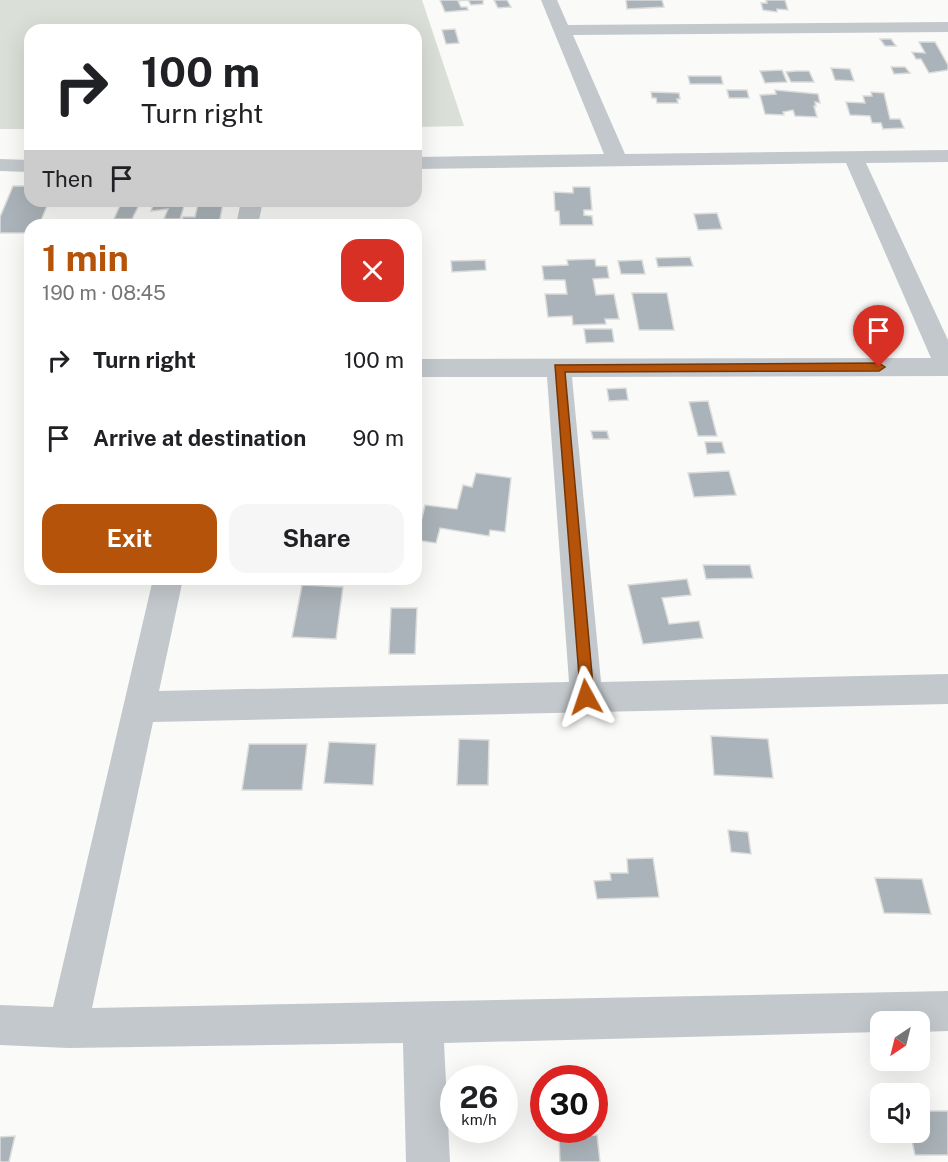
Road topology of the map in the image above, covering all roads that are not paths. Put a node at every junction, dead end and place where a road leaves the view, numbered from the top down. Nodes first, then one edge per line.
1 (549, 0) edge
2 (948, 27) edge
3 (564, 30) junction
4 (853, 156) junction
5 (948, 156) edge
6 (617, 160) junction
7 (422, 163) edge
8 (0, 165) edge
9 (24, 165) edge
10 (948, 367) edge
11 (422, 368) edge
12 (559, 368) junction
13 (167, 585) edge
14 (948, 689) edge
15 (586, 697) junction
16 (140, 707) junction
17 (948, 1011) edge
18 (423, 1023) junction
19 (0, 1025) edge
20 (68, 1028) junction
21 (428, 1162) edge

1 - 3 street
2 - 3 street
3 - 6 street
4 - 5 street
4 - 6 street
4 - 10 street
6 - 7 street
8 - 9 street
10 - 12 street
11 - 12 street
12 - 15 street
13 - 16 street
14 - 15 street
15 - 16 street
16 - 20 street
17 - 18 street
18 - 20 street
18 - 21 street
19 - 20 street

